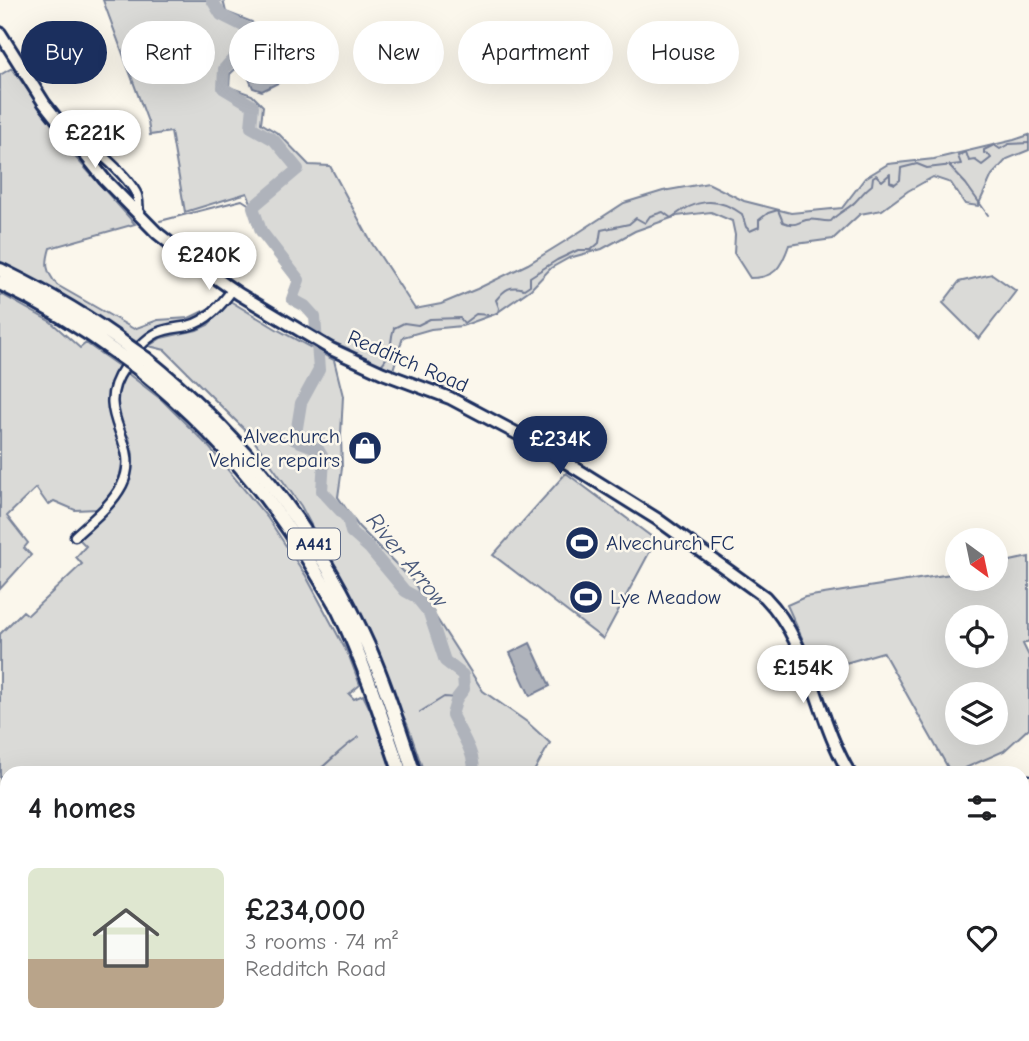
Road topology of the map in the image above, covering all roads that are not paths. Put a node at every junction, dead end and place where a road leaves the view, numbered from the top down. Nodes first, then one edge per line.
1 (0, 33) edge
2 (0, 270) edge
3 (0, 283) edge
4 (233, 289) junction
5 (125, 351) junction
6 (142, 363) junction
7 (75, 536) dead end
8 (398, 766) edge
9 (411, 766) edge
10 (846, 766) edge

1 - 4 main road, Redditch Road
2 - 5 highway, A441
3 - 5 highway, A441
4 - 7 street
4 - 10 main road, Redditch Road
5 - 6 highway, A441, bridge
6 - 8 highway, A441
6 - 9 highway, A441

